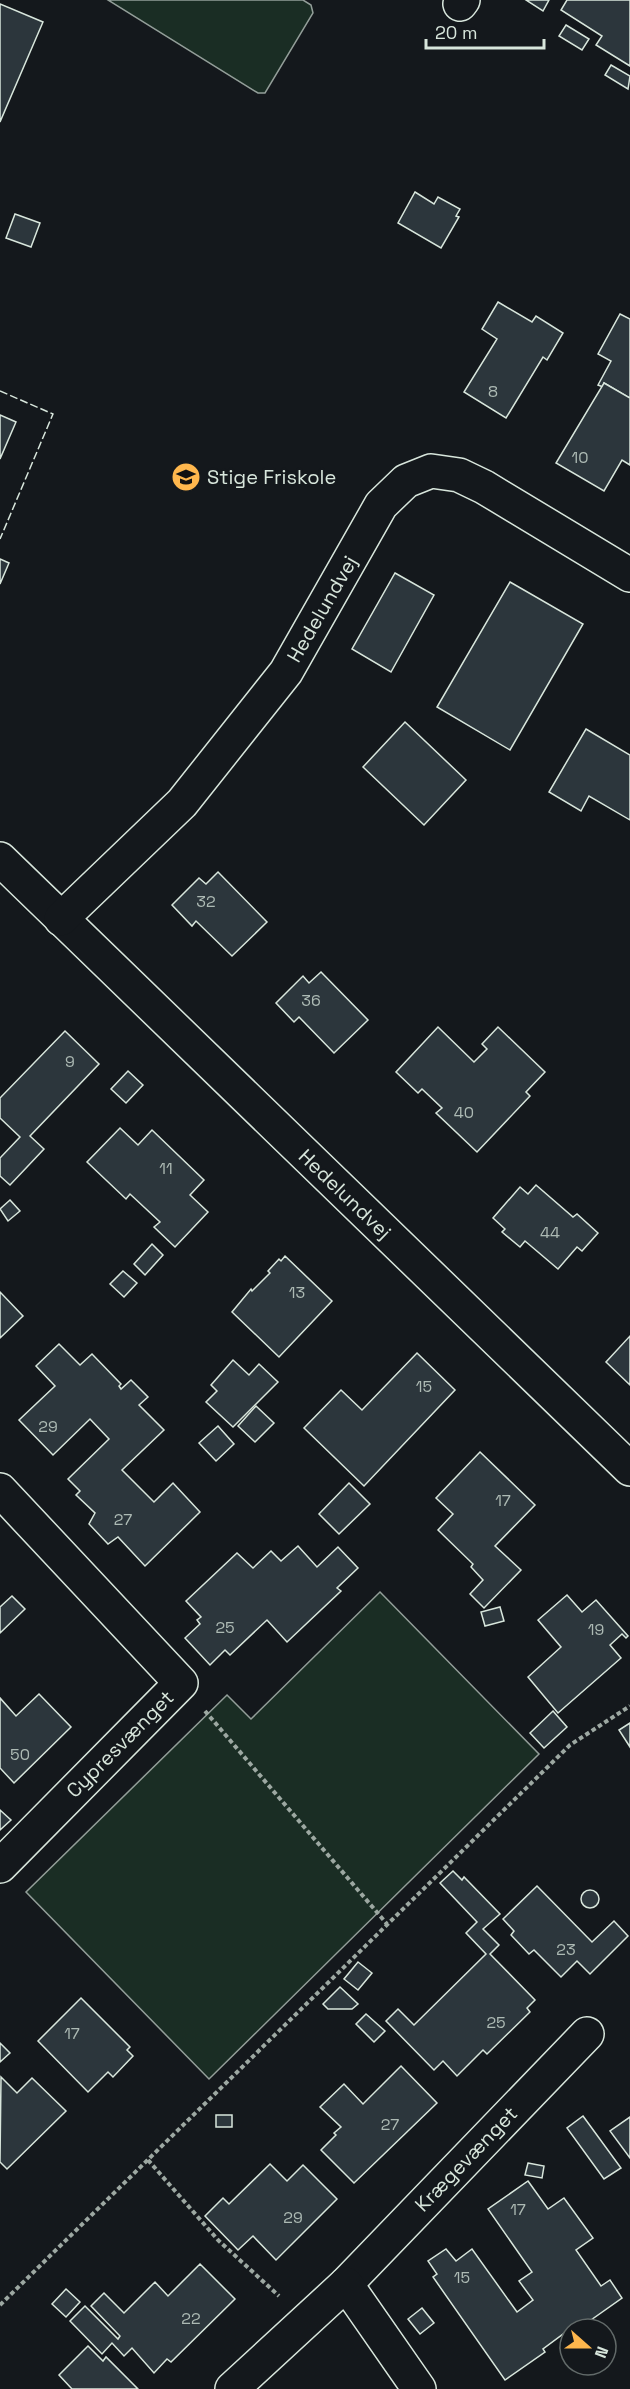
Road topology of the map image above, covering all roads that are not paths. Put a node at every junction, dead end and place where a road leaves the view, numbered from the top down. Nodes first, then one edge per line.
1 (630, 575) edge
2 (0, 859) edge
3 (61, 918) junction
4 (630, 1469) edge
5 (0, 1490) edge
6 (0, 1866) edge
7 (587, 2034) dead end
8 (346, 2284) junction
9 (232, 2389) edge
10 (419, 2389) edge

1 - 3 street, Hedelundvej
2 - 3 street, Hedelundvej
3 - 4 street, Hedelundvej
5 - 6 street, Cypresvænget
7 - 8 street, Krægevænget
8 - 9 street, Krægevænget
8 - 10 street

